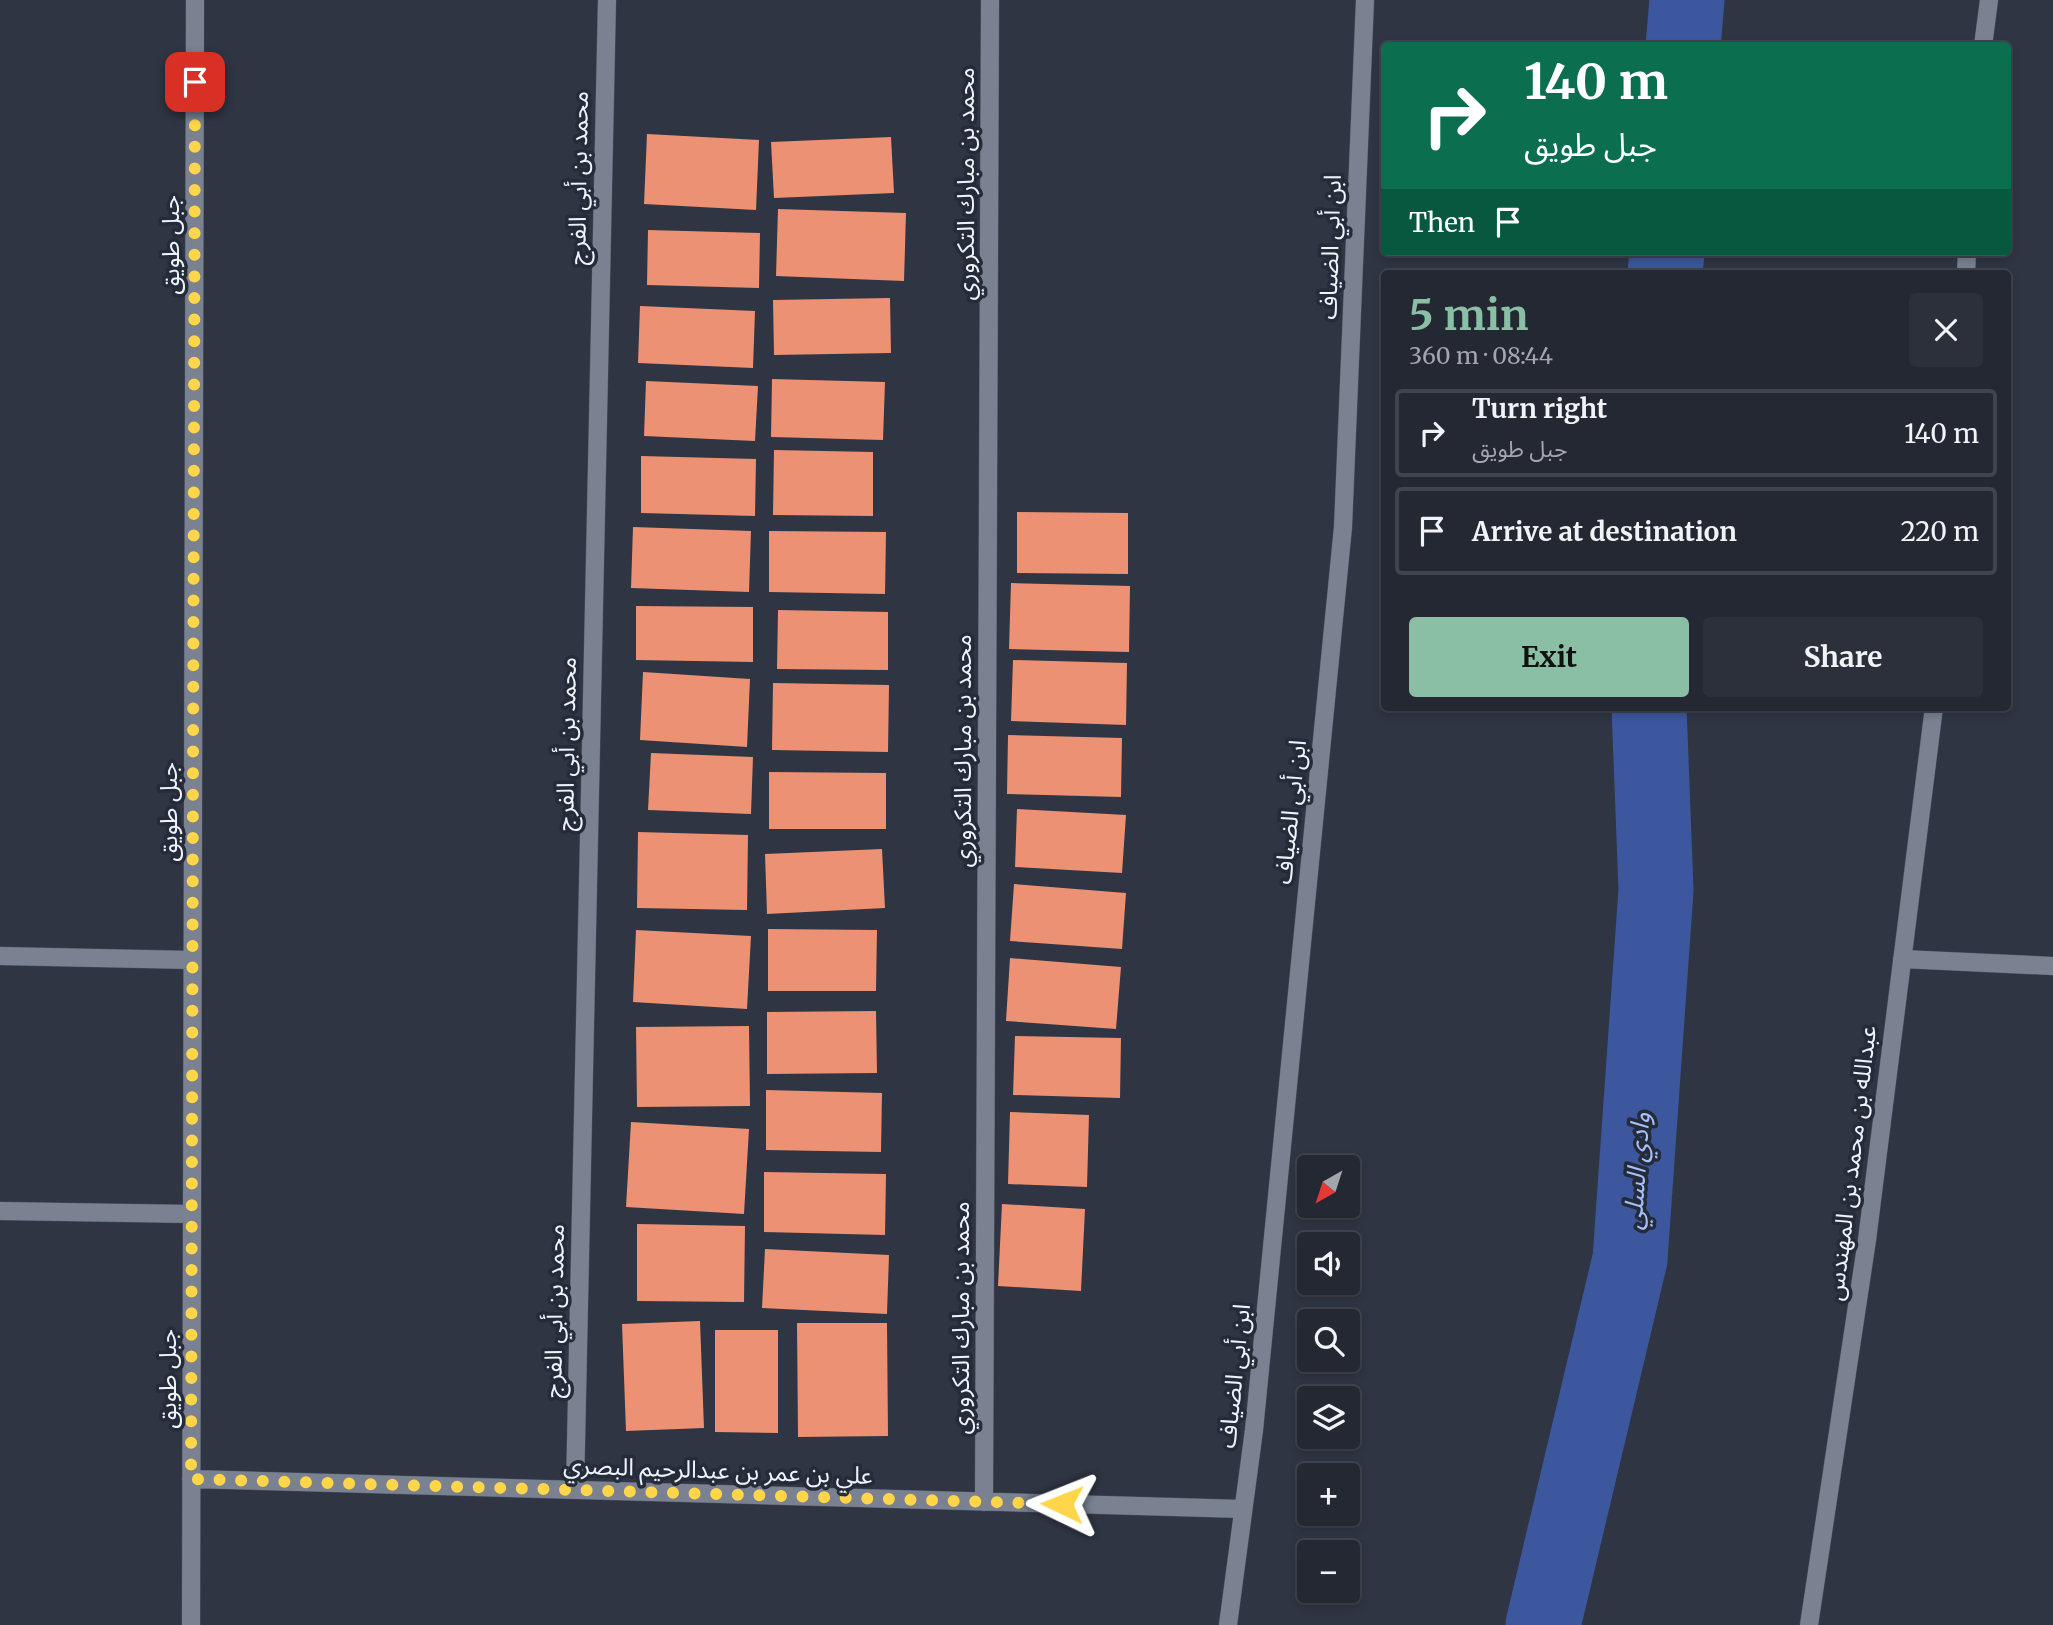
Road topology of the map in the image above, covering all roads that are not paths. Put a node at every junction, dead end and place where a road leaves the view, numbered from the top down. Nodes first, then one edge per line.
1 (195, 0) edge
2 (607, 0) edge
3 (990, 0) edge
4 (1365, 0) edge
5 (1989, 0) edge
6 (1984, 42) edge
7 (1933, 711) edge
8 (0, 956) edge
9 (1902, 959) junction
10 (192, 960) junction
11 (2053, 966) edge
12 (0, 1211) edge
13 (192, 1214) junction
14 (191, 1479) junction
15 (575, 1490) junction
16 (984, 1502) junction
17 (1243, 1510) junction
18 (191, 1625) edge
19 (1228, 1625) edge
20 (1809, 1625) edge

1 - 10 street, جبل طويق
2 - 15 street, محمد بن أبي الفرج
3 - 16 street, محمد بن مبارك التكروري
4 - 17 street, ابن أبي الضياف
5 - 6 street
7 - 9 street, عبدالله بن محمد بن المهندس
8 - 10 street
9 - 11 street
9 - 20 street, عبدالله بن محمد بن المهندس
10 - 13 street, جبل طويق
12 - 13 street
13 - 14 street, جبل طويق
14 - 15 street, علي بن عمر بن عبدالرحيم البصري
14 - 18 street, جبل طويق
15 - 16 street, علي بن عمر بن عبدالرحيم البصري
16 - 17 street, علي بن عمر بن عبدالرحيم البصري
17 - 19 street, ابن أبي الضياف

